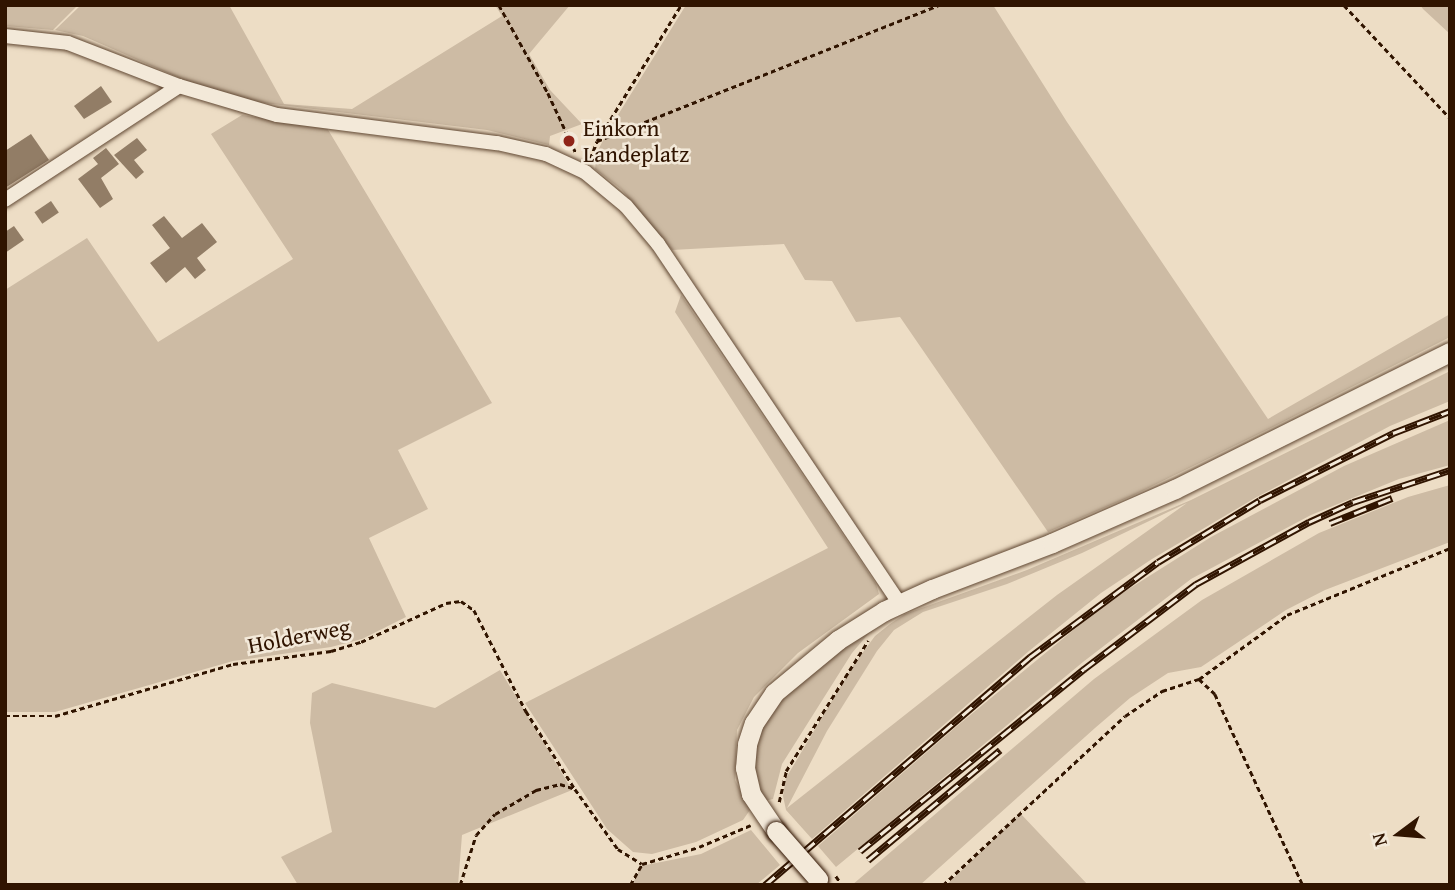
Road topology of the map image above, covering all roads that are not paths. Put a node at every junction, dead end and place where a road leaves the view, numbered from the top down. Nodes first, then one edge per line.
1 (5, 36) edge
2 (179, 86) junction
3 (5, 200) edge
4 (1450, 352) edge
5 (899, 604) junction
6 (820, 882) edge

1 - 2 street
2 - 3 street
2 - 5 street
4 - 5 main road
5 - 6 main road, bridge

